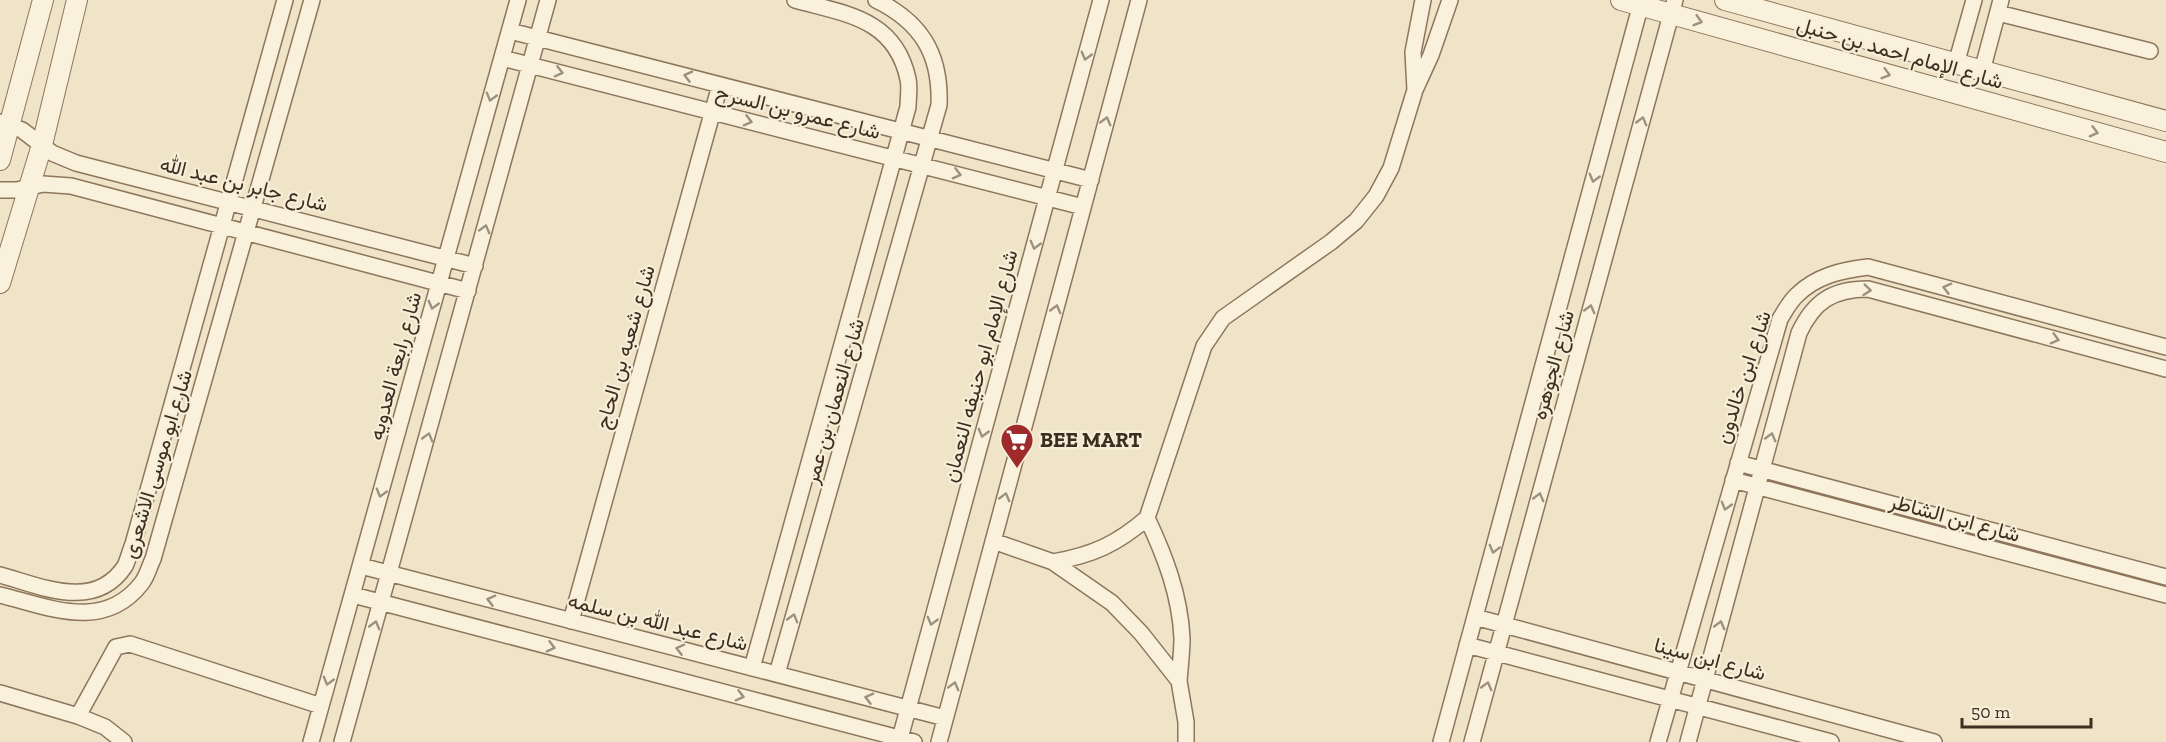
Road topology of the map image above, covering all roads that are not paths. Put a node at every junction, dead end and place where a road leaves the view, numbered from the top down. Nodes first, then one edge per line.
1 (43, 0) edge
2 (77, 0) edge
3 (285, 0) edge
4 (312, 0) edge
5 (518, 0) edge
6 (548, 0) edge
7 (795, 0) edge
8 (876, 0) edge
9 (1101, 0) edge
10 (1139, 0) edge
11 (1423, 0) edge
12 (1450, 0) edge
13 (1621, 0) edge
14 (1725, 0) edge
15 (1974, 0) edge
16 (1642, 3) edge
17 (2000, 6) edge
18 (1673, 7) edge
19 (510, 31) junction
20 (538, 38) junction
21 (2150, 51) dead end
22 (502, 58) junction
23 (1956, 64) junction
24 (530, 65) junction
25 (1982, 71) junction
26 (720, 84) junction
27 (1415, 90) junction
28 (2074, 96) junction
29 (713, 112) junction
30 (2166, 121) edge
31 (5, 124) edge
32 (2066, 125) junction
33 (903, 131) junction
34 (931, 138) junction
35 (42, 145) junction
36 (2166, 152) edge
37 (895, 159) junction
38 (0, 160) edge
39 (923, 166) junction
40 (1055, 170) junction
41 (1090, 180) junction
42 (30, 186) junction
43 (0, 190) edge
44 (1048, 198) junction
45 (228, 202) junction
46 (1083, 207) junction
47 (253, 208) junction
48 (222, 225) junction
49 (246, 232) junction
50 (446, 258) junction
51 (475, 266) junction
52 (0, 283) edge
53 (439, 283) junction
54 (468, 291) junction
55 (1985, 299) junction
56 (1980, 320) junction
57 (2166, 347) edge
58 (2166, 369) edge
59 (1738, 463) junction
60 (1762, 469) junction
61 (1733, 480) junction
62 (1757, 487) junction
63 (1934, 516) junction
64 (1147, 518) junction
65 (1929, 533) junction
66 (993, 541) junction
67 (1053, 562) junction
68 (361, 566) junction
69 (390, 574) junction
70 (0, 575) edge
71 (2166, 577) edge
72 (0, 595) edge
73 (352, 595) junction
74 (2166, 596) edge
75 (381, 602) junction
76 (1475, 617) junction
77 (571, 621) junction
78 (1504, 625) junction
79 (1467, 645) junction
80 (1496, 653) junction
81 (752, 668) junction
82 (1677, 672) junction
83 (777, 674) junction
84 (1705, 679) junction
85 (1179, 681) junction
86 (0, 693) edge
87 (1670, 699) junction
88 (1698, 705) junction
89 (321, 706) junction
90 (908, 708) junction
91 (78, 716) junction
92 (945, 718) junction
93 (905, 741) edge
94 (124, 742) edge
95 (311, 742) edge
96 (342, 742) edge
97 (939, 742) edge
98 (1186, 742) edge
99 (1441, 742) edge
100 (1472, 742) edge
101 (1658, 742) edge
102 (1688, 742) edge
103 (1831, 742) edge
104 (1934, 742) edge

1 - 31 street
2 - 35 street
3 - 45 street, شارع ابو موسى الاشعرى
4 - 47 street, شارع ابو موسى الاشعرى
5 - 19 street, شارع رابعة العدويه
6 - 20 street
7 - 33 street, شارع النعمان بن عمر
8 - 34 street, شارع النعمان بن عمر
9 -> 40 street, شارع الإمام ابو حنيفه النعمان
41 -> 10 street
11 - 27 street
12 - 27 street
13 - 16 street, شارع الإمام احمد بن حنبل
14 - 23 street, شارع الإمام احمد بن حنبل
15 - 23 street
16 - 18 street, شارع الإمام احمد بن حنبل
16 -> 76 street, شارع الجوهره
17 - 21 street
17 - 25 street
18 -> 32 street, شارع الإمام احمد بن حنبل
78 -> 18 street, شارع الجوهره
19 - 20 street, شارع عمرو بن السرح
19 - 22 street, شارع رابعة العدويه
20 - 24 street
26 -> 20 street, شارع عمرو بن السرح
22 - 24 street, شارع عمرو بن السرح
22 -> 50 street, شارع رابعة العدويه
23 - 25 street, شارع الإمام احمد بن حنبل
24 -> 29 street, شارع عمرو بن السرح
51 -> 24 street
25 - 28 street, شارع الإمام احمد بن حنبل
26 - 29 street, شارع شعبه بن الحاج
26 - 33 street, شارع عمرو بن السرح
27 - 64 street
28 - 30 street, شارع الإمام احمد بن حنبل
28 - 32 street
29 -> 37 street, شارع عمرو بن السرح
29 - 77 street, شارع شعبه بن الحاج
31 - 35 street, شارع جابر بن عبد الله
31 - 38 street
32 -> 36 street, شارع الإمام احمد بن حنبل
33 - 34 street, شارع عمرو بن السرح
33 - 37 street, شارع النعمان بن عمر
34 - 39 street, شارع النعمان بن عمر
34 - 40 street, شارع عمرو بن السرح
35 - 42 street
35 - 45 street, شارع جابر بن عبد الله
37 - 39 street, شارع عمرو بن السرح
37 - 81 street, شارع النعمان بن عمر
39 -> 44 street, شارع عمرو بن السرح
83 -> 39 street, شارع النعمان بن عمر
40 - 41 street, شارع عمرو بن السرح
40 - 44 street, شارع الإمام ابو حنيفه النعمان
41 - 46 street
42 - 43 street
42 - 48 street
42 - 52 street
44 - 46 street, شارع عمرو بن السرح
44 -> 90 street, شارع الإمام ابو حنيفه النعمان
45 - 47 street, شارع جابر بن عبد الله
45 - 48 street, شارع ابو موسى الاشعرى
66 -> 46 street
47 - 49 street, شارع ابو موسى الاشعرى
47 - 50 street, شارع جابر بن عبد الله
48 - 49 street
48 - 70 street, شارع ابو موسى الاشعرى
49 - 53 street
49 - 72 street, شارع ابو موسى الاشعرى
50 - 51 street, شارع جابر بن عبد الله
50 - 53 street, شارع رابعة العدويه
51 - 54 street
53 - 54 street
53 -> 68 street, شارع رابعة العدويه
69 -> 54 street
55 - 56 street
55 - 57 street, شارع ابن خالدون
55 -> 59 street, شارع ابن خالدون
56 -> 58 street, شارع ابن خالدون
60 -> 56 street, شارع ابن خالدون
59 - 60 street, شارع ابن الشاطر
59 - 61 street, شارع ابن خالدون
60 - 62 street, شارع ابن خالدون
60 - 63 street, شارع ابن الشاطر
61 - 62 street, شارع ابن الشاطر
61 -> 82 street, شارع ابن خالدون
62 - 65 street, شارع ابن الشاطر
84 -> 62 street, شارع ابن خالدون
63 - 65 street
63 - 71 street, شارع ابن الشاطر
64 - 67 street
64 - 85 street
65 - 74 street, شارع ابن الشاطر
66 - 67 street
92 -> 66 street
67 - 85 street
68 - 69 street, شارع عبد الله بن سلمه
68 - 73 street, شارع رابعة العدويه
69 - 75 street
77 -> 69 street, شارع عبد الله بن سلمه
73 - 75 street
73 -> 89 street, شارع رابعة العدويه
75 -> 93 street
96 -> 75 street
76 - 78 street, شارع ابن سينا
76 - 79 street, شارع الجوهره
81 -> 77 street, شارع عبد الله بن سلمه
78 - 80 street, شارع الجوهره
78 - 82 street, شارع ابن سينا
79 - 80 street
79 - 99 street, شارع الجوهره
80 - 87 street
100 -> 80 street, شارع الجوهره
81 - 83 street, شارع عبد الله بن سلمه
82 - 84 street, شارع ابن سينا
82 - 87 street, شارع ابن خالدون
90 -> 83 street, شارع عبد الله بن سلمه
84 - 88 street, شارع ابن خالدون
84 - 104 street, شارع ابن سينا
85 - 98 street
86 - 91 street
87 - 88 street
87 - 101 street, شارع ابن خالدون
88 - 102 street, شارع ابن خالدون
88 - 103 street
89 - 91 street
89 - 95 street, شارع رابعة العدويه
90 - 92 street, شارع عبد الله بن سلمه
90 - 93 street, شارع الإمام ابو حنيفه النعمان
91 - 94 street
92 - 97 street

